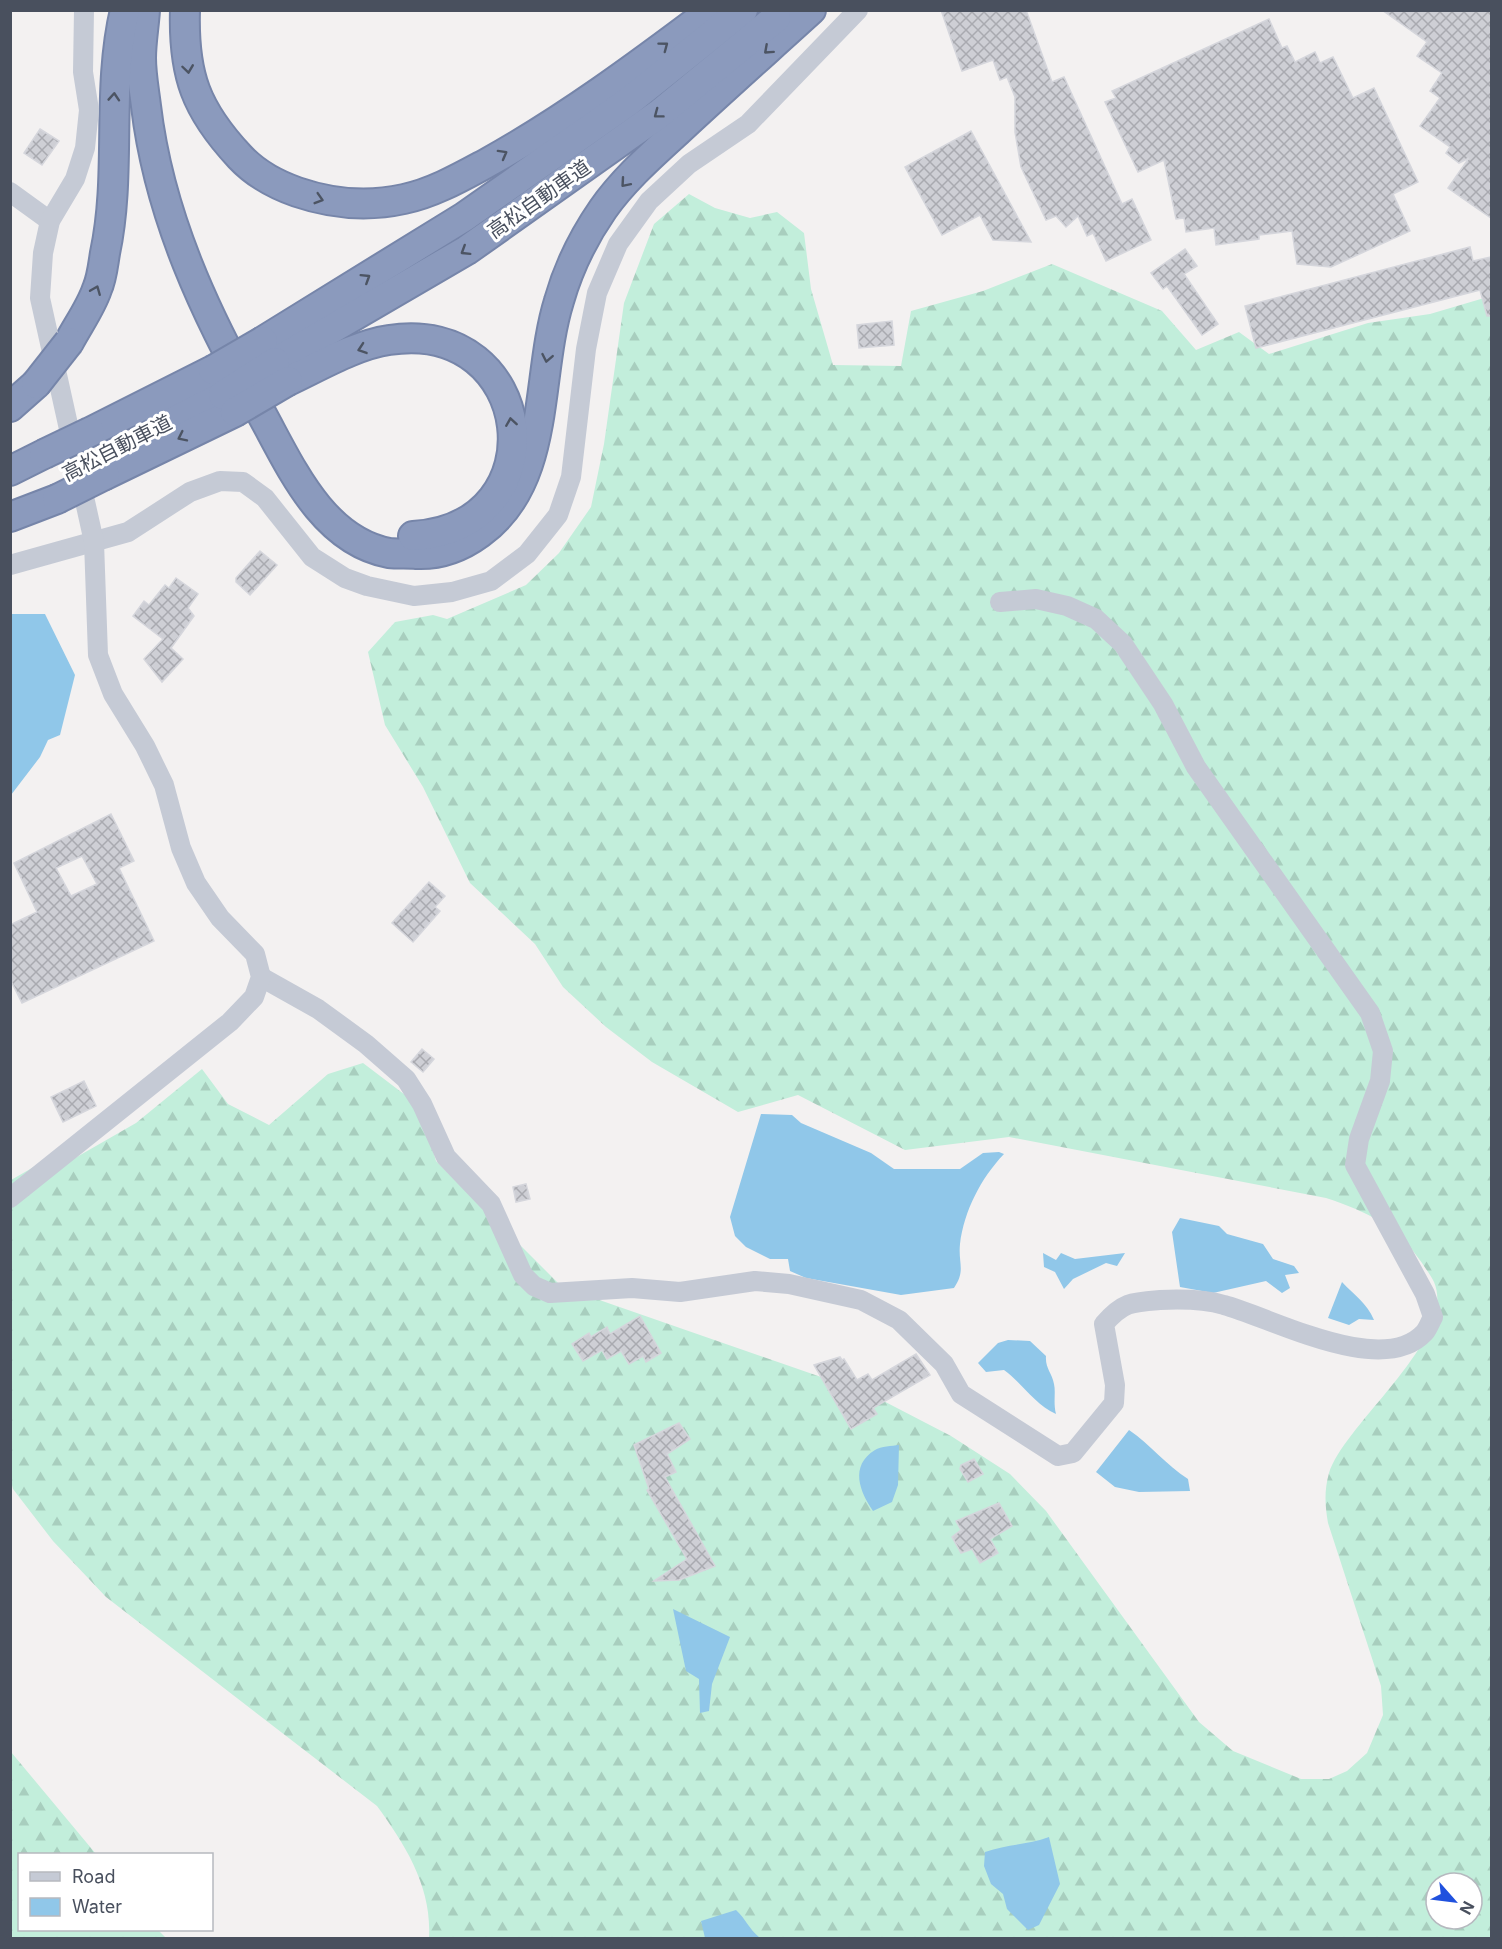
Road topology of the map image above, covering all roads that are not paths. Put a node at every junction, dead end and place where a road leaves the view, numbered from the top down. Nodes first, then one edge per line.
1 (84, 10) edge
2 (125, 10) edge
3 (145, 10) edge
4 (162, 10) edge
5 (185, 10) edge
6 (711, 10) edge
7 (743, 10) edge
8 (784, 10) edge
9 (811, 10) edge
10 (858, 10) edge
11 (10, 192) edge
12 (50, 220) junction
13 (275, 361) junction
14 (224, 392) junction
15 (10, 407) edge
16 (99, 454) junction
17 (10, 471) edge
18 (52, 478) junction
19 (10, 502) edge
20 (10, 517) edge
21 (94, 542) junction
22 (10, 566) edge
23 (1000, 602) dead end
24 (261, 977) junction
25 (10, 1198) edge

1 - 12 street
15 -> 2 highway, bridge
9 -> 3 highway
4 -> 13 highway
5 -> 6 highway
13 -> 7 highway, 高松自動車道
8 -> 13 highway, 高松自動車道
10 - 21 street
11 - 12 street
12 - 21 street
13 - 14 highway, bridge
13 - 14 highway, bridge
14 -> 16 highway
14 - 16 highway, 高松自動車道
16 - 18 highway, 高松自動車道, bridge
16 - 18 highway, bridge
17 - 18 highway, 高松自動車道
18 - 19 highway, 高松自動車道
18 - 20 highway
21 - 22 street
21 - 24 street
23 - 24 street
24 - 25 street

